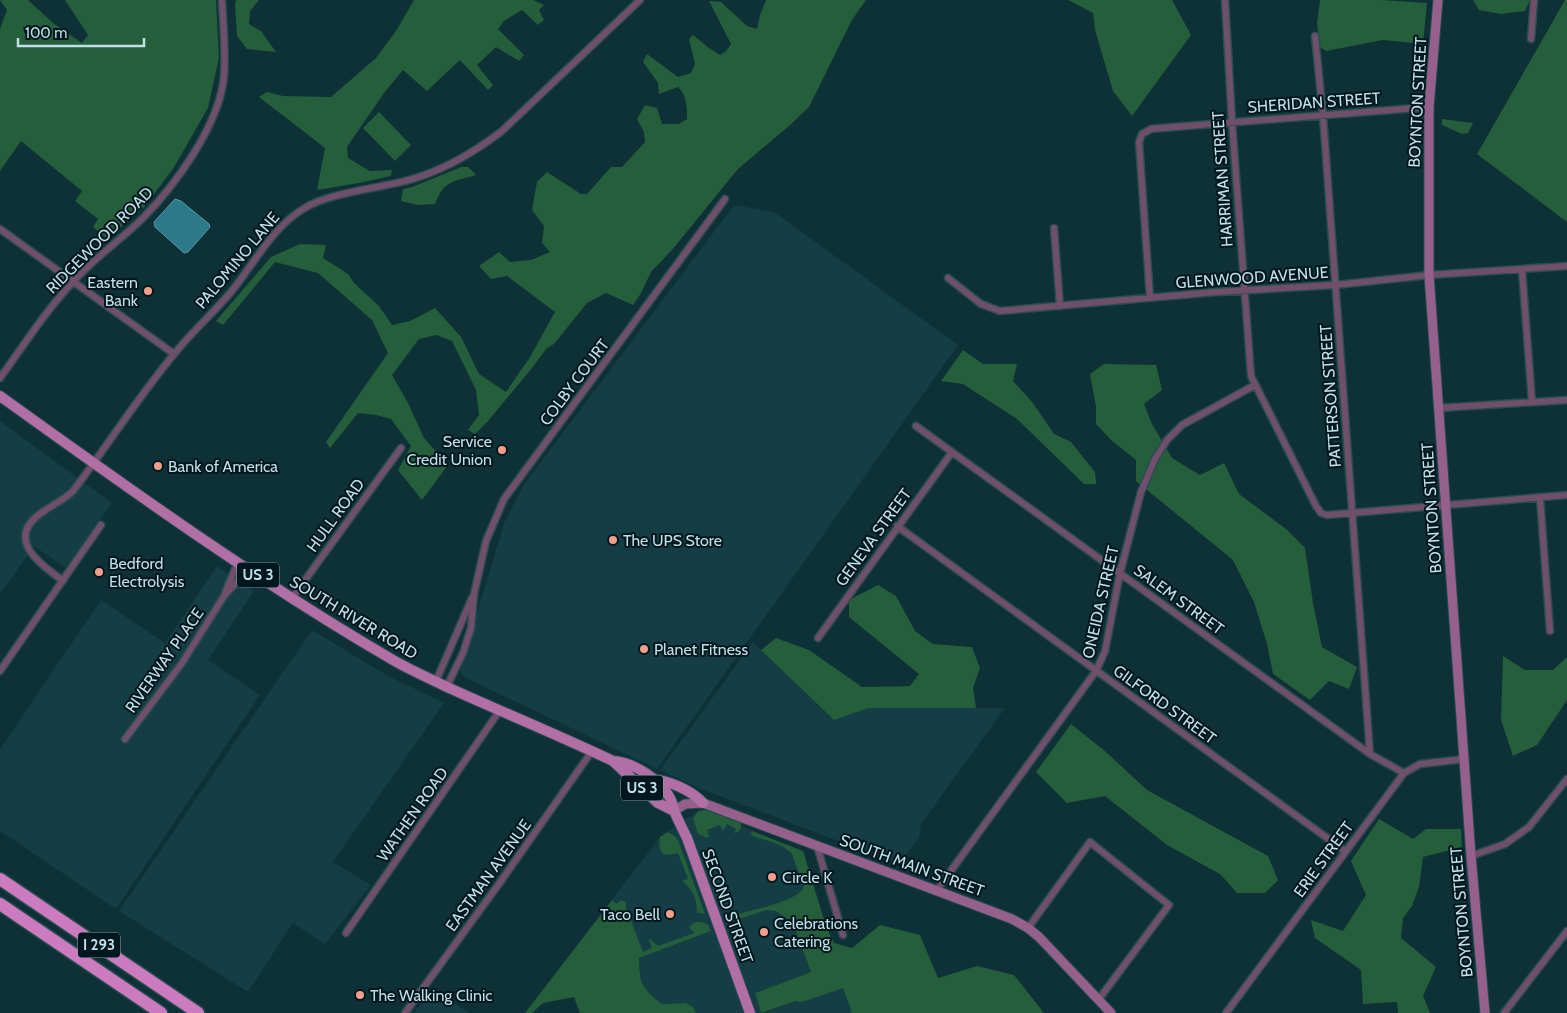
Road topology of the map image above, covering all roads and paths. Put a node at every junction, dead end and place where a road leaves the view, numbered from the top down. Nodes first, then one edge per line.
1 (222, 0) edge
2 (640, 0) edge
3 (1225, 0) edge
4 (1438, 0) edge
5 (1534, 0) edge
6 (1315, 36) dead end
7 (1531, 38) dead end
8 (1429, 107) junction
9 (1323, 116) junction
10 (1232, 122) junction
11 (725, 199) dead end
12 (1054, 228) dead end
13 (0, 229) edge
14 (1567, 266) edge
15 (1522, 270) junction
16 (1429, 275) junction
17 (948, 278) dead end
18 (72, 282) junction
19 (1335, 285) junction
20 (1245, 291) junction
21 (1150, 298) junction
22 (1060, 306) junction
23 (174, 354) junction
24 (0, 378) edge
25 (1254, 385) junction
26 (0, 396) edge
27 (1567, 400) edge
28 (1532, 402) junction
29 (1438, 408) junction
30 (916, 426) dead end
31 (400, 448) dead end
32 (952, 452) junction
33 (92, 463) junction
34 (1567, 495) edge
35 (1540, 498) junction
36 (1447, 505) junction
37 (1353, 512) junction
38 (102, 525) dead end
39 (897, 526) junction
40 (238, 562) junction
41 (249, 569) junction
42 (1120, 573) junction
43 (63, 581) junction
44 (474, 594) junction
45 (224, 596) junction
46 (292, 598) junction
47 (1550, 631) dead end
48 (818, 638) dead end
49 (0, 671) edge
50 (1096, 671) junction
51 (436, 681) junction
52 (447, 686) junction
53 (500, 710) junction
54 (126, 738) dead end
55 (592, 751) junction
56 (1370, 754) junction
57 (1465, 759) junction
58 (613, 761) junction
59 (1404, 773) junction
60 (652, 779) junction
61 (1567, 779) edge
62 (703, 804) junction
63 (674, 811) junction
64 (817, 846) junction
65 (1345, 851) junction
66 (1472, 856) junction
67 (0, 879) edge
68 (937, 890) junction
69 (0, 904) edge
70 (1028, 928) junction
71 (1567, 931) edge
72 (346, 933) dead end
73 (844, 935) dead end
74 (1561, 940) junction
75 (1567, 944) edge
76 (1099, 999) junction
77 (161, 1013) edge
78 (198, 1013) edge
79 (405, 1013) edge
80 (750, 1013) edge
81 (1110, 1013) edge
82 (1226, 1013) edge
83 (1484, 1013) edge
84 (1504, 1013) edge

1 - 18 street, RIDGEWOOD ROAD
2 - 23 street, PALOMINO LANE
3 - 10 street, HARRIMAN STREET
4 - 8 street, BOYNTON STREET
5 - 7 street
6 - 9 street, PATTERSON STREET
8 - 9 street, SHERIDAN STREET
8 - 16 street, BOYNTON STREET
9 - 10 street, SHERIDAN STREET
9 - 19 street, PATTERSON STREET
10 - 20 street, HARRIMAN STREET
10 - 21 street, SHERIDAN STREET
11 - 44 street, COLBY COURT
12 - 22 street
13 - 18 street
14 - 15 street, GLENWOOD AVENUE
15 - 16 street, GLENWOOD AVENUE
15 - 28 street
16 - 19 street, GLENWOOD AVENUE
16 - 29 street, BOYNTON STREET
17 - 22 street, GLENWOOD AVENUE
18 - 23 street
18 - 24 street, RIDGEWOOD ROAD
19 - 20 street, GLENWOOD AVENUE
19 - 37 street, PATTERSON STREET
20 - 21 street, GLENWOOD AVENUE
20 - 25 street, HARRIMAN STREET
21 - 22 street, GLENWOOD AVENUE
23 - 33 street, PALOMINO LANE
25 - 37 street, HARRIMAN STREET
25 - 42 street, ONEIDA STREET
26 - 33 main road, SOUTH RIVER ROAD / US 3
27 - 28 street
28 - 29 street
29 - 36 street, BOYNTON STREET
30 - 32 street, SALEM STREET
31 - 46 street, HULL ROAD
32 - 39 street, GENEVA STREET
32 - 42 street, SALEM STREET
33 - 40 main road, SOUTH RIVER ROAD / US 3
33 - 43 street, PALOMINO LANE
34 - 35 street
35 - 36 street
35 - 47 street
36 - 37 street
36 - 57 street, BOYNTON STREET
37 - 56 street, PATTERSON STREET
38 - 43 street
39 - 48 street, GENEVA STREET
39 - 50 street, GILFORD STREET
40 - 41 main road, SOUTH RIVER ROAD / US 3
40 - 45 street, RIVERWAY PLACE
41 - 45 street, RIVERWAY PLACE
41 - 46 main road, SOUTH RIVER ROAD / US 3
42 - 50 street, ONEIDA STREET
42 - 56 street, SALEM STREET
43 - 49 street
44 - 51 street, COLBY COURT
44 - 52 street, COLBY COURT
45 - 54 street, RIVERWAY PLACE
46 - 51 main road, SOUTH RIVER ROAD / US 3
50 - 65 street, GILFORD STREET
50 - 68 street, ONEIDA STREET
51 - 52 main road, SOUTH RIVER ROAD / US 3
52 - 53 main road, SOUTH RIVER ROAD / US 3
53 - 55 main road, SOUTH RIVER ROAD / US 3
53 - 72 street, WATHEN ROAD
55 - 58 main road, SOUTH RIVER ROAD / US 3
55 - 79 street, EASTMAN AVENUE
56 - 59 street, SALEM STREET
57 - 59 street, ERIE STREET
57 - 66 street, BOYNTON STREET
58 - 60 main road, SOUTH RIVER ROAD / US 3
58 - 63 main road, SOUTH RIVER ROAD / US 3
59 - 65 street, ERIE STREET
60 - 62 main road
60 - 63 main road, SOUTH RIVER ROAD / US 3
61 - 66 street
62 - 63 street, SOUTH MAIN STREET
62 - 64 street, SOUTH MAIN STREET
63 - 80 main road, SECOND STREET / US 3
64 - 68 street, SOUTH MAIN STREET
64 - 73 street
65 - 82 street, ERIE STREET
66 - 83 street, BOYNTON STREET
67 - 78 highway, I 293
68 - 70 street, SOUTH MAIN STREET
69 - 77 highway, I 293
70 - 76 street, SOUTH MAIN STREET
70 - 76 street
71 - 74 street
74 - 75 street
74 - 84 street
76 - 81 street, SOUTH MAIN STREET

